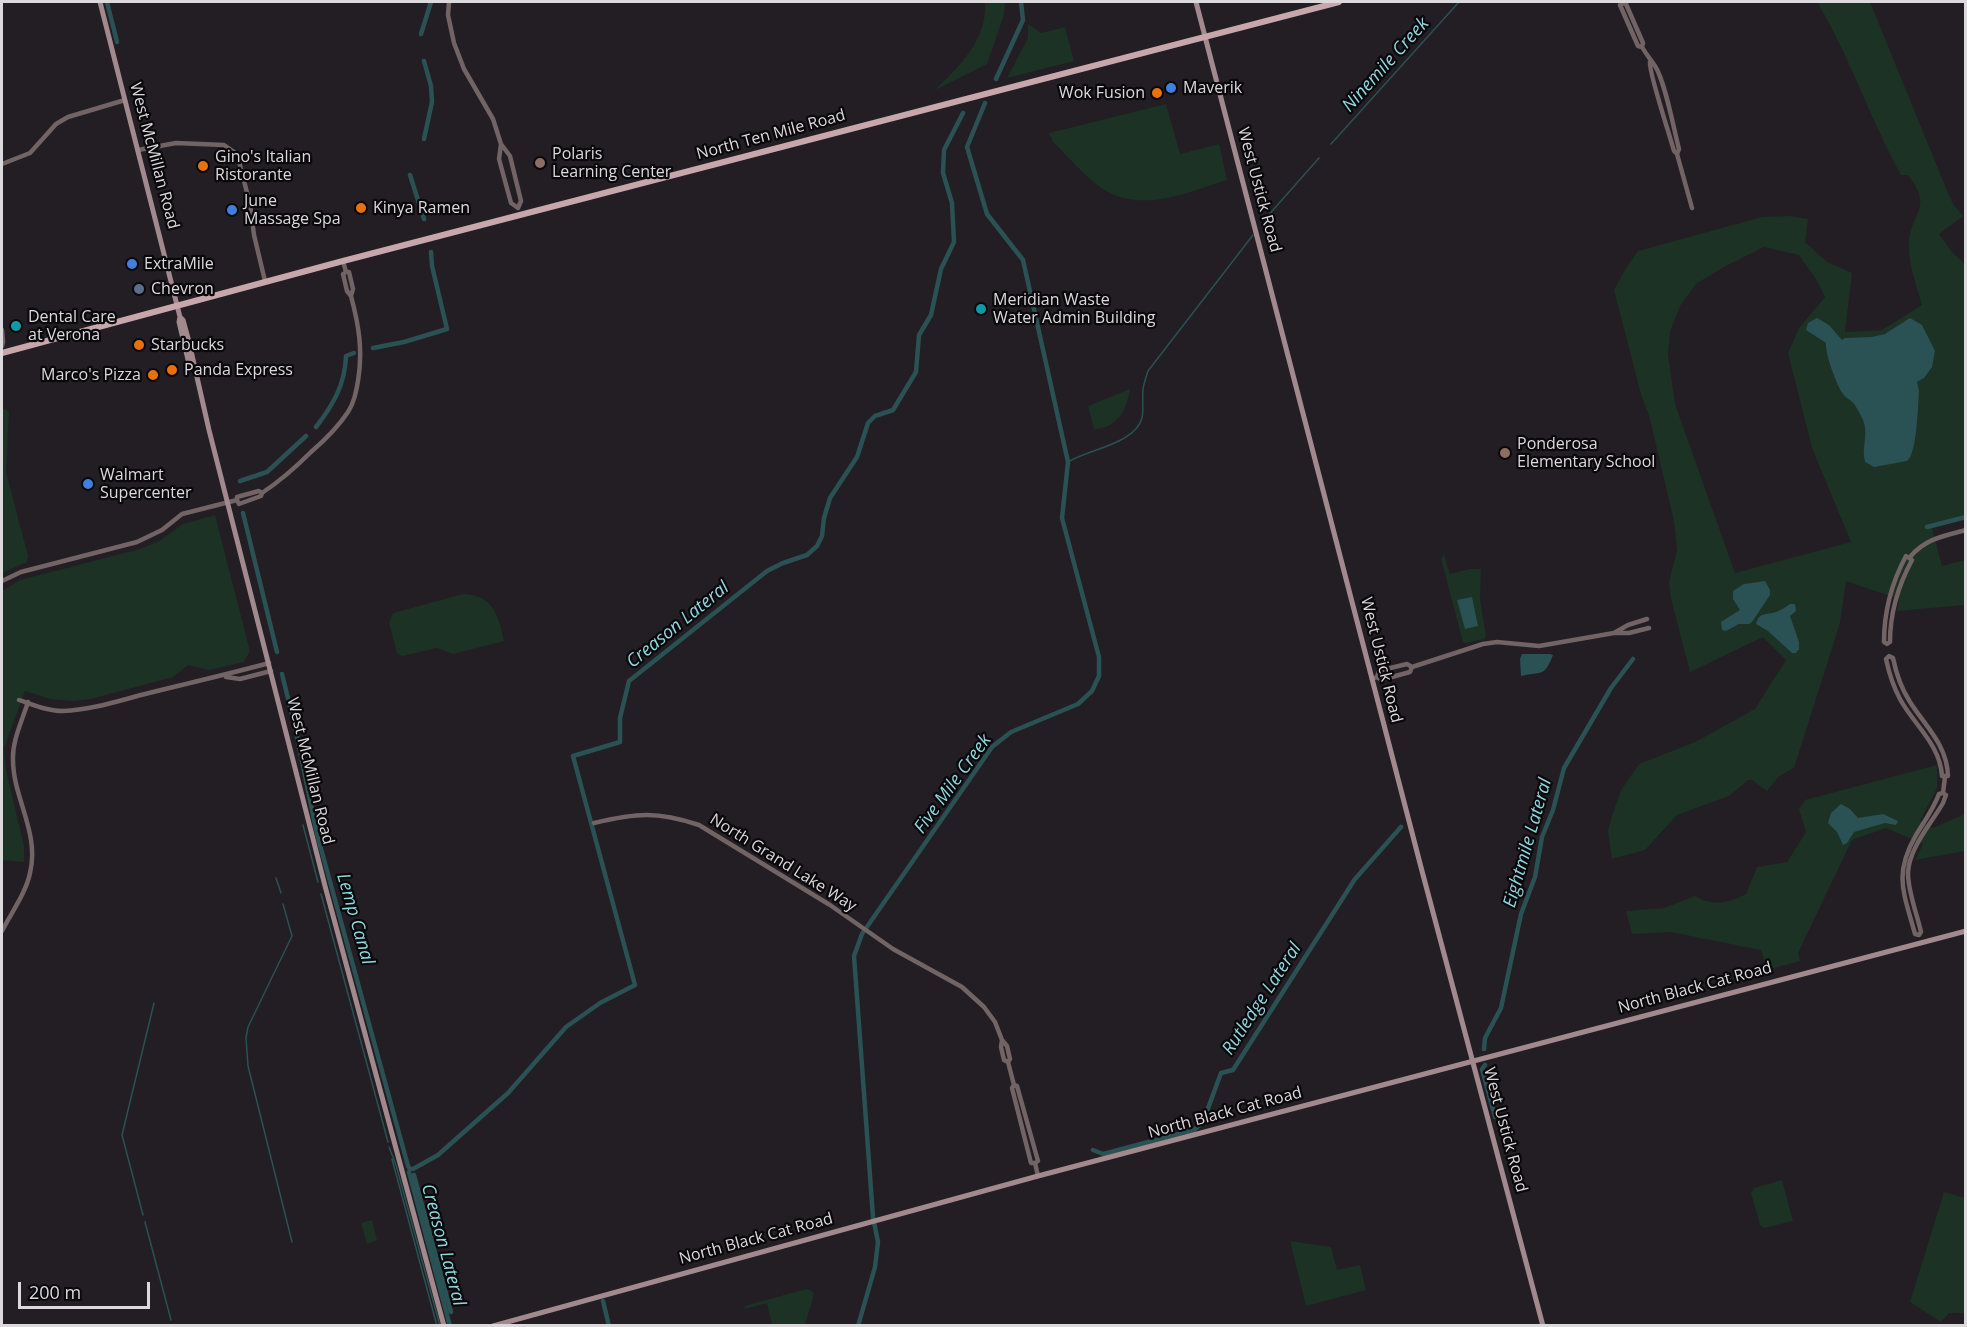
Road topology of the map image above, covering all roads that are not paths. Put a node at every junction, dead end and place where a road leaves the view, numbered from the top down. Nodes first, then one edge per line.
1 (100, 2) edge
2 (449, 2) edge
3 (1196, 2) edge
4 (1339, 2) edge
5 (1622, 2) edge
6 (1205, 37) junction
7 (125, 100) junction
8 (501, 144) junction
9 (138, 150) junction
10 (2, 164) edge
11 (1692, 208) dead end
12 (519, 211) junction
13 (343, 261) junction
14 (265, 281) junction
15 (177, 304) junction
16 (2, 330) edge
17 (2, 350) edge
18 (228, 502) junction
19 (1965, 530) edge
20 (2, 581) edge
21 (1647, 619) dead end
22 (1649, 628) dead end
23 (1614, 633) junction
24 (269, 663) junction
25 (1412, 667) junction
26 (271, 671) junction
27 (223, 676) junction
28 (1375, 678) junction
29 (19, 699) dead end
30 (28, 702) junction
31 (594, 824) dead end
32 (2, 931) edge
33 (1965, 931) edge
34 (1921, 942) junction
35 (1472, 1060) junction
36 (1038, 1176) junction
37 (444, 1326) edge
38 (493, 1326) edge
39 (1543, 1326) edge

1 - 7 main road, West McMillan Road
2 - 8 street
3 - 6 main road, West Ustick Road
4 - 6 main road, North Ten Mile Road
5 - 11 street
6 - 12 main road, North Ten Mile Road
6 - 28 main road, West Ustick Road
7 - 9 main road, West McMillan Road
7 - 10 street
8 - 12 street
8 - 12 street
9 - 14 street
9 - 15 main road, West McMillan Road
12 - 13 main road, North Ten Mile Road
13 - 14 main road, North Ten Mile Road
13 - 18 street
14 - 15 main road, North Ten Mile Road
15 - 17 main road, North Ten Mile Road
15 - 18 main road, West McMillan Road
16 - 17 street
18 - 20 street
18 - 24 main road, West McMillan Road
19 - 34 street
21 - 23 street
22 - 23 street
23 - 25 street
24 - 26 main road, West McMillan Road
24 - 27 street
25 - 28 street
25 - 28 street
26 - 27 street
26 - 37 main road, West McMillan Road
27 - 30 street
28 - 35 main road, West Ustick Road
29 - 30 street
30 - 32 street
31 - 36 street, North Grand Lake Way
33 - 34 main road, North Black Cat Road
34 - 35 main road, North Black Cat Road
35 - 36 main road, North Black Cat Road
35 - 39 main road, West Ustick Road
36 - 38 main road, North Black Cat Road

